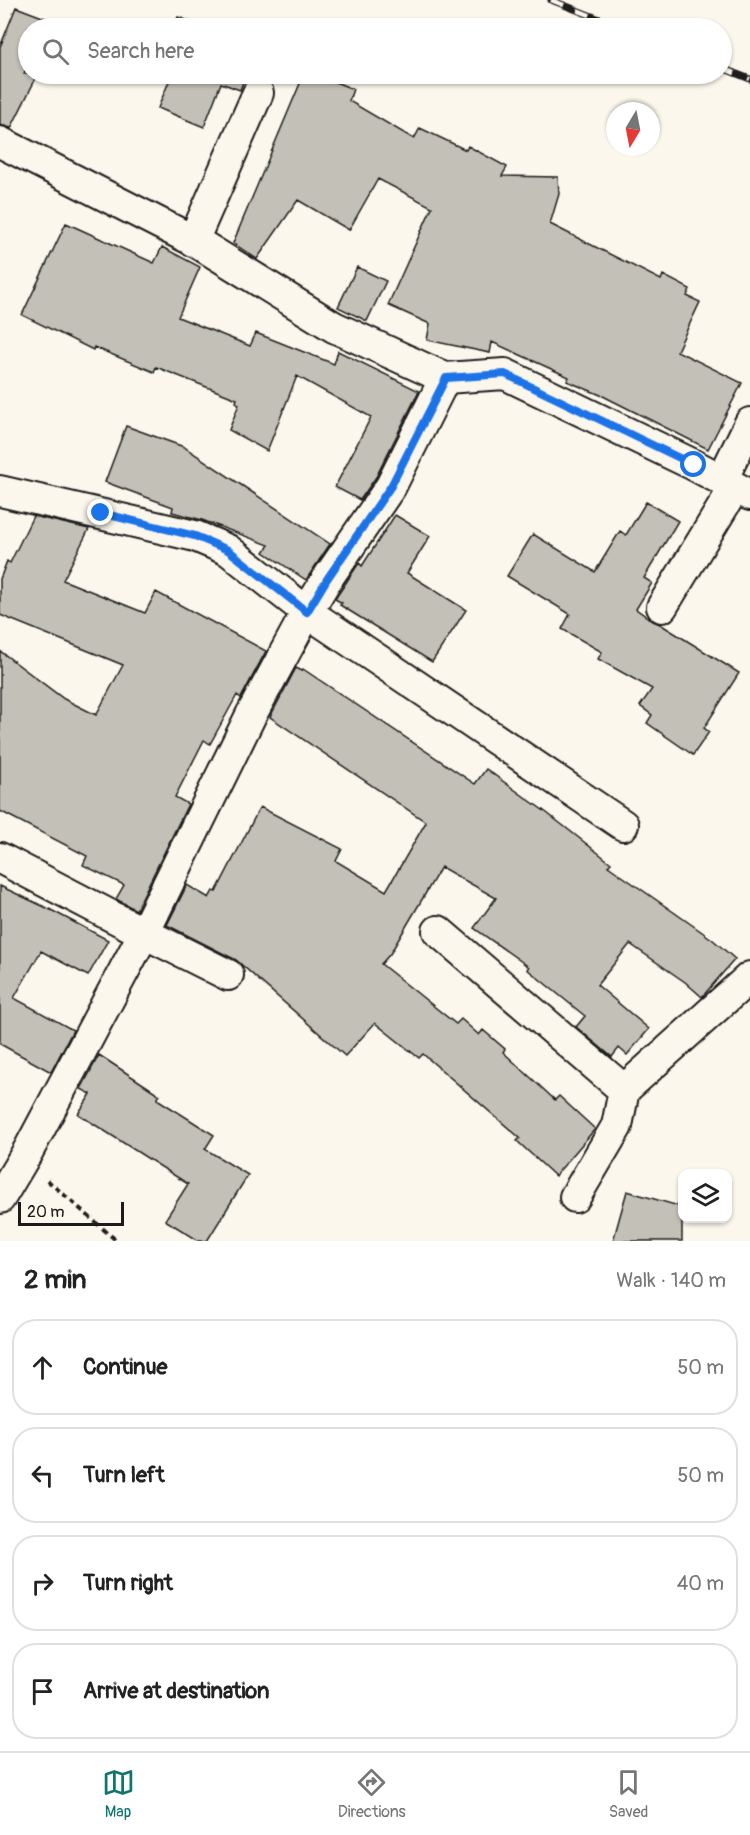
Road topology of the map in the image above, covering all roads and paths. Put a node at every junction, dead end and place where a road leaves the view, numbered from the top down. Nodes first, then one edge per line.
1 (258, 93) dead end
2 (0, 142) edge
3 (193, 241) junction
4 (446, 378) junction
5 (750, 423) edge
6 (736, 488) edge
7 (0, 491) edge
8 (662, 607) dead end
9 (307, 612) junction
10 (622, 825) dead end
11 (0, 858) edge
12 (438, 932) dead end
13 (144, 933) junction
14 (228, 975) dead end
15 (750, 977) edge
16 (624, 1090) junction
17 (24, 1160) junction
18 (575, 1197) dead end
19 (0, 1198) edge
20 (117, 1241) edge

1 - 3 street
2 - 3 street
3 - 4 street
4 - 6 street
4 - 9 street
5 - 6 street
6 - 8 street
7 - 9 street
9 - 10 street
9 - 13 street
11 - 13 street
12 - 16 street
13 - 14 street
13 - 17 street
15 - 16 street
16 - 18 street
17 - 19 street
17 - 20 path

